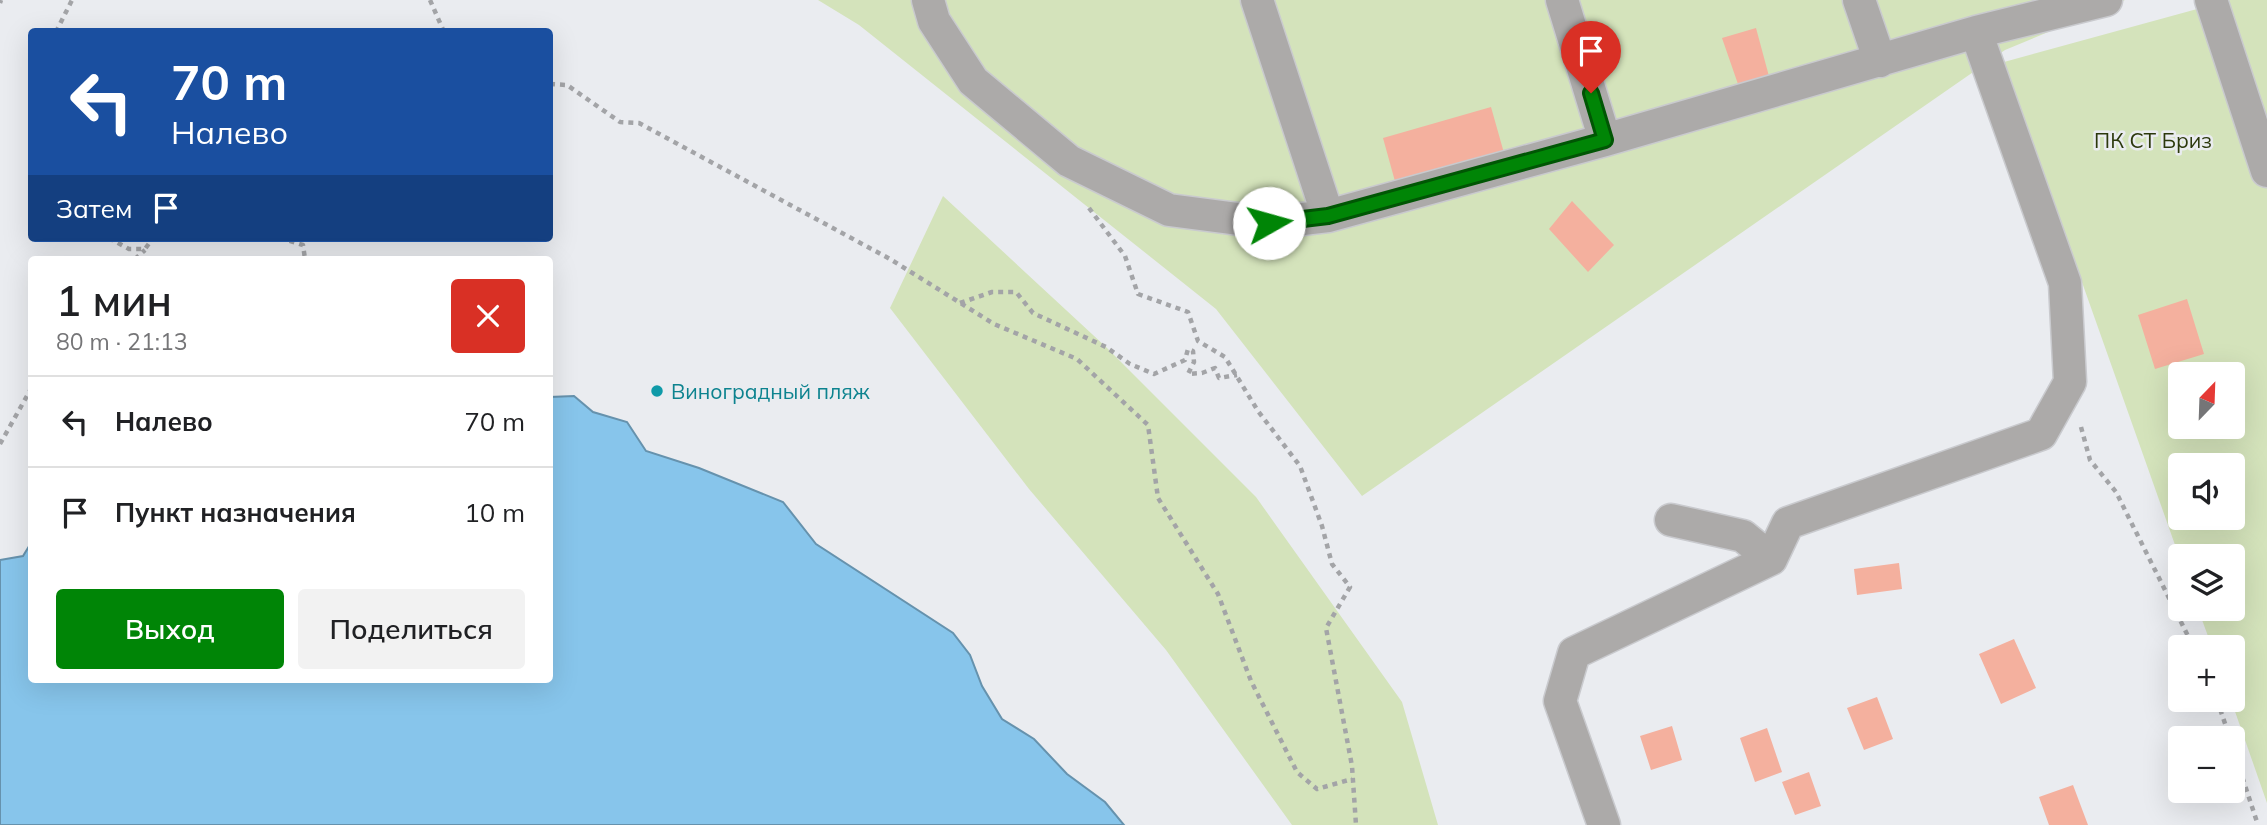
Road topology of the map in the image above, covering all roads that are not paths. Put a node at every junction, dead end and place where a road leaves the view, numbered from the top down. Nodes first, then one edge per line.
1 (929, 0) edge
2 (1256, 0) edge
3 (1562, 0) edge
4 (1860, 0) edge
5 (2106, 0) edge
6 (2211, 0) edge
7 (1976, 32) junction
8 (1880, 61) junction
9 (1605, 140) junction
10 (2267, 171) edge
11 (1328, 216) junction
12 (1671, 520) dead end
13 (1771, 559) junction
14 (1604, 825) edge

1 - 11 street
2 - 11 street
3 - 9 street
4 - 8 street
5 - 7 street
6 - 10 street
7 - 8 street
7 - 13 street
8 - 9 street
9 - 11 street
12 - 13 street
13 - 14 street

